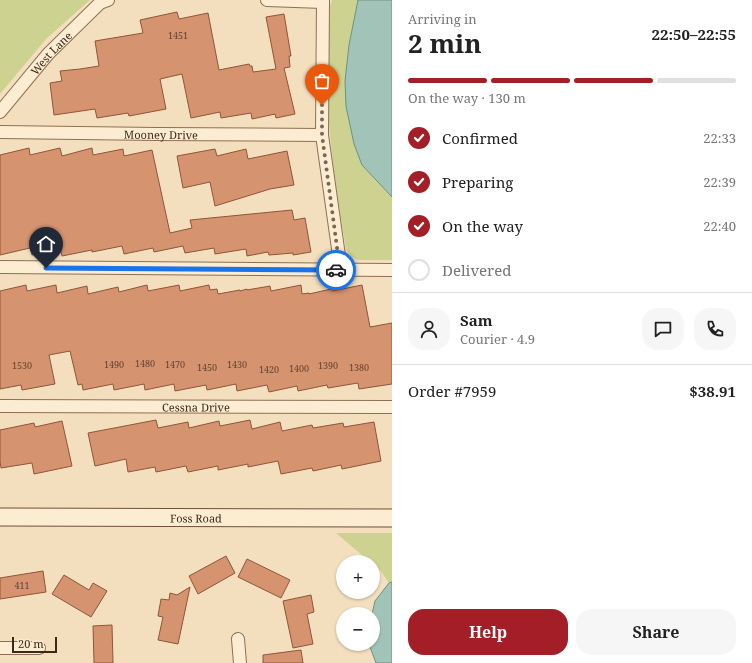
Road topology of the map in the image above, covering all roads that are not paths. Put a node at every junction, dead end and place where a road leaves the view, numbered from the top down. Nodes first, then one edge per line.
1 (108, 0) edge
2 (267, 0) edge
3 (323, 1) edge
4 (0, 112) edge
5 (0, 132) edge
6 (322, 135) junction
7 (0, 267) edge
8 (340, 270) junction
9 (392, 270) edge
10 (0, 406) edge
11 (392, 407) edge
12 (0, 517) edge
13 (392, 518) edge
14 (238, 639) dead end
15 (0, 648) edge
16 (39, 648) dead end
17 (240, 663) edge

1 - 4 street, West Lane
2 - 3 street
3 - 6 street
5 - 6 street, Mooney Drive
6 - 8 street
7 - 8 street
8 - 9 street
10 - 11 street, Cessna Drive
12 - 13 street, Foss Road
14 - 17 street
15 - 16 street

